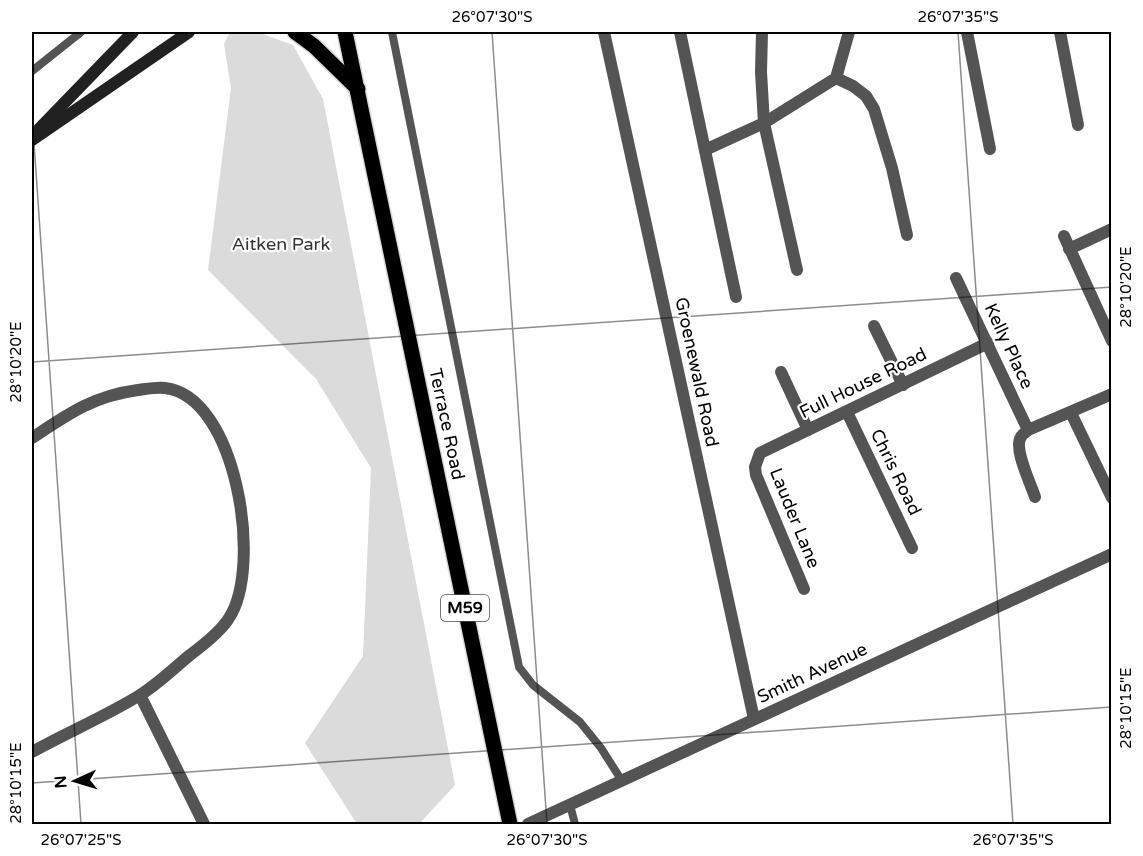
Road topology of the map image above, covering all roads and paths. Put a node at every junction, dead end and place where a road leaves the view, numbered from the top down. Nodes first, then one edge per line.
1 (81, 32) edge
2 (133, 32) edge
3 (189, 32) edge
4 (295, 32) edge
5 (345, 32) edge
6 (353, 32) edge
7 (392, 32) edge
8 (604, 32) edge
9 (680, 32) edge
10 (762, 32) edge
11 (849, 32) edge
12 (967, 32) edge
13 (1060, 32) edge
14 (350, 51) junction
15 (32, 71) edge
16 (836, 78) junction
17 (358, 89) junction
18 (764, 123) junction
19 (1078, 125) dead end
20 (32, 138) edge
21 (990, 149) dead end
22 (705, 150) junction
23 (1112, 229) edge
24 (907, 235) dead end
25 (1064, 236) dead end
26 (1069, 249) junction
27 (797, 270) dead end
28 (956, 278) dead end
29 (736, 297) dead end
30 (874, 326) dead end
31 (1112, 341) edge
32 (988, 343) junction
33 (781, 372) dead end
34 (903, 385) junction
35 (1112, 394) edge
36 (847, 412) junction
37 (1071, 413) junction
38 (808, 430) junction
39 (1028, 430) junction
40 (32, 438) edge
41 (757, 460) joint
42 (1035, 496) dead end
43 (1112, 498) edge
44 (912, 548) dead end
45 (1112, 554) edge
46 (804, 589) dead end
47 (141, 694) junction
48 (754, 719) junction
49 (32, 752) edge
50 (622, 781) junction
51 (570, 805) junction
52 (204, 825) edge
53 (510, 825) edge
54 (528, 825) edge
55 (575, 825) edge

1 - 15 lane
2 - 20 main road
3 - 20 main road
4 - 17 main road
5 - 14 main road, Terrace Road / M59
6 - 14 main road
7 - 50 lane, Terrace Road
8 - 48 street, Groenewald Road
9 - 22 street
10 - 18 street
11 - 16 street
12 - 21 street
13 - 19 street
14 - 17 main road, Terrace Road / M59
16 - 18 street
16 - 24 street
17 - 53 main road, Terrace Road / M59
18 - 22 street
18 - 27 street
22 - 29 street
23 - 26 street
25 - 26 street
26 - 31 street
28 - 32 street, Kelly Place
30 - 34 street
32 - 34 street, Full House Road
32 - 39 street, Kelly Place
33 - 38 street
34 - 36 street, Full House Road
35 - 37 street
36 - 38 street, Full House Road
36 - 44 street, Chris Road
37 - 39 street
37 - 43 street
38 - 41 street, Full House Road
39 - 42 street
40 - 47 street
41 - 46 street, Lauder Lane
45 - 48 street, Smith Avenue
47 - 49 street
47 - 52 street
48 - 50 street, Smith Avenue
50 - 51 street, Smith Avenue
51 - 54 street, Smith Avenue
51 - 55 lane

